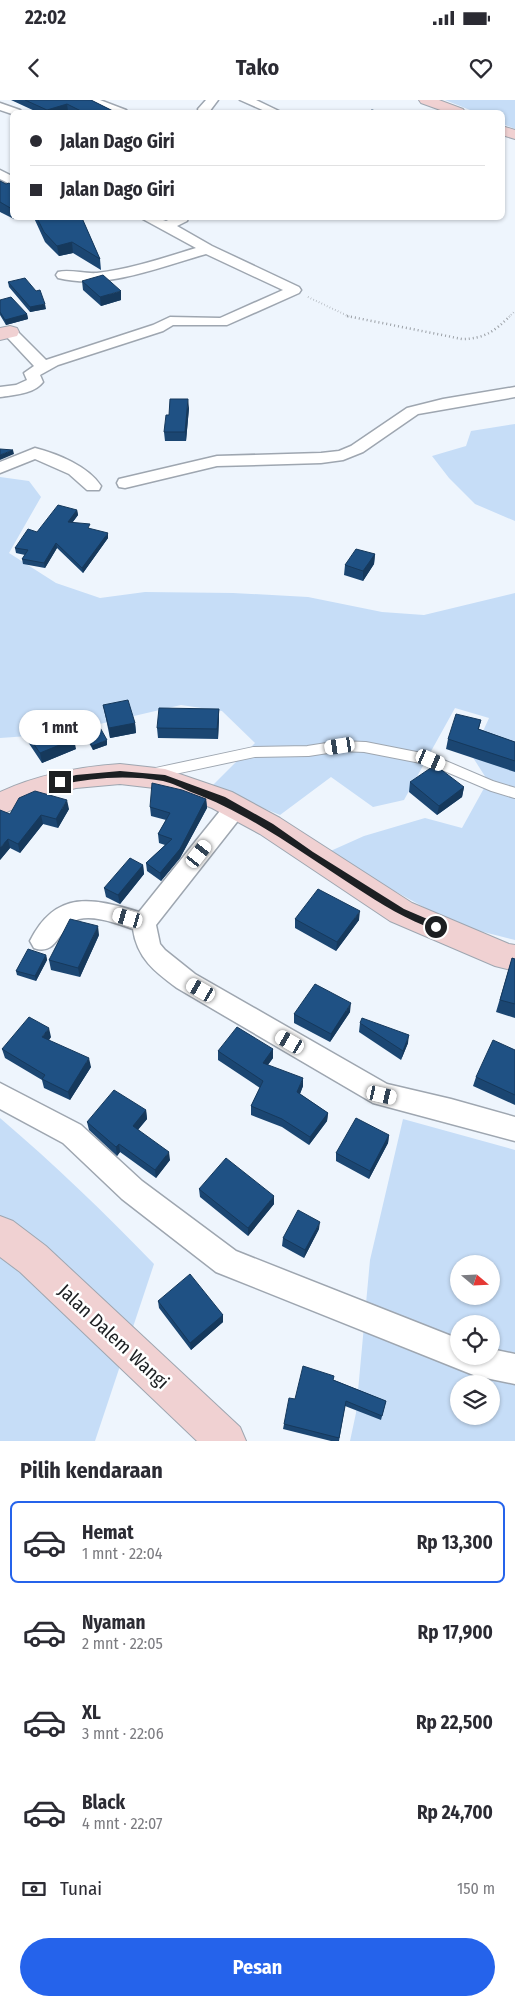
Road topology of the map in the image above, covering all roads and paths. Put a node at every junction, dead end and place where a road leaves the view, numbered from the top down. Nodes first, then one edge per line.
1 (90, 100) edge
2 (212, 100) edge
3 (246, 100) edge
4 (426, 100) edge
5 (117, 110) edge
6 (204, 110) edge
7 (270, 110) edge
8 (453, 110) edge
9 (152, 220) edge
10 (178, 220) edge
11 (167, 226) junction
12 (207, 249) junction
13 (64, 275) dead end
14 (294, 290) junction
15 (515, 311) edge
16 (5, 333) edge
17 (43, 366) junction
18 (0, 392) edge
19 (515, 392) edge
20 (0, 468) edge
21 (125, 483) dead end
22 (93, 486) dead end
23 (143, 776) junction
24 (515, 793) edge
25 (0, 804) edge
26 (236, 807) junction
27 (144, 923) junction
28 (42, 941) dead end
29 (515, 958) edge
30 (0, 1094) edge
31 (515, 1129) edge
32 (0, 1234) edge
33 (450, 1350) edge
34 (496, 1365) edge
35 (515, 1369) edge
36 (226, 1441) edge

1 - 5 street
2 - 6 street
3 - 7 street
4 - 8 main road
9 - 11 street
10 - 11 street
11 - 12 street
12 - 13 street
12 - 14 street
14 - 15 path
14 - 17 street
16 - 17 street
17 - 18 street
19 - 21 street
20 - 22 street
23 - 24 lane
23 - 25 main road
23 - 26 main road
26 - 27 street
26 - 29 main road
27 - 28 street
27 - 31 street
30 - 33 street
32 - 36 main road, Jalan Dalem Wangi
34 - 35 street

